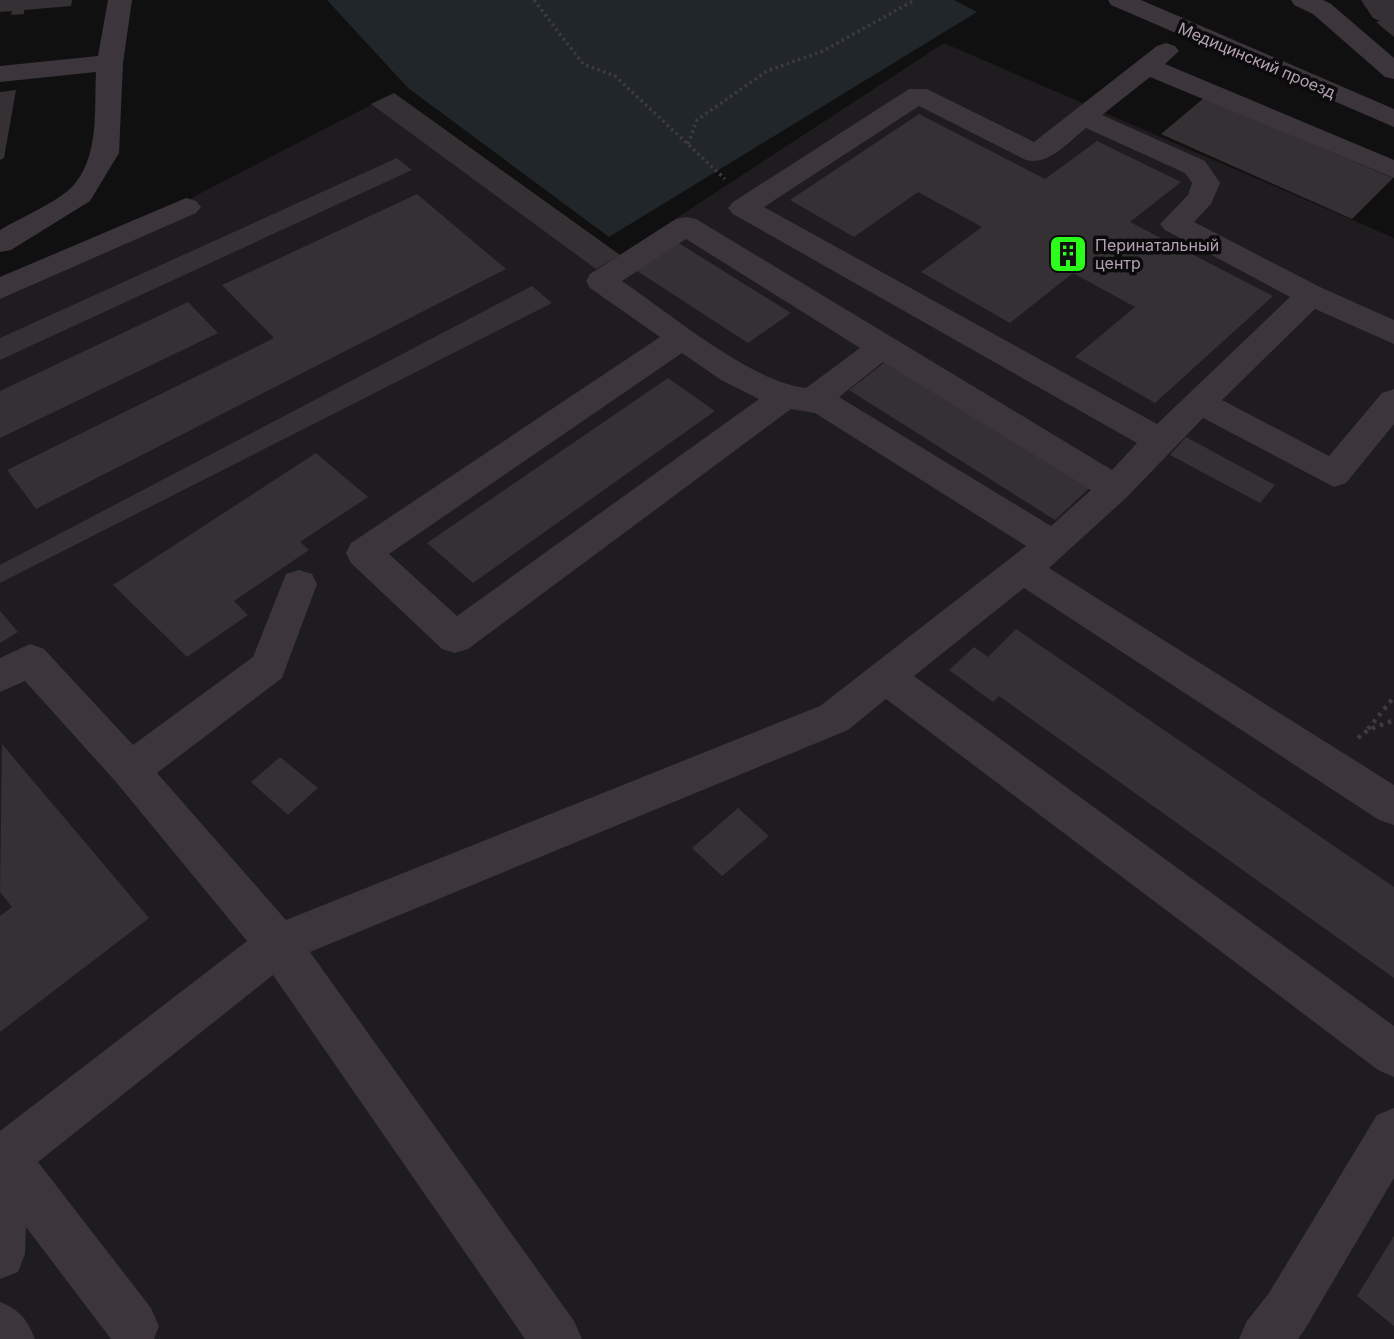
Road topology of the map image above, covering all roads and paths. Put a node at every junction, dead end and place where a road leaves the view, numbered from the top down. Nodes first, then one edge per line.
1 (120, 0) edge
2 (534, 0) edge
3 (915, 0) edge
4 (1120, 0) edge
5 (1303, 0) edge
6 (1189, 31) junction
7 (110, 63) junction
8 (1147, 66) junction
9 (1394, 71) edge
10 (0, 74) edge
11 (1083, 117) junction
12 (1394, 119) edge
13 (688, 144) junction
14 (1394, 170) edge
15 (725, 179) dead end
16 (186, 206) dead end
17 (0, 243) edge
18 (0, 289) edge
19 (1311, 295) junction
20 (1394, 333) edge
21 (682, 337) junction
22 (882, 347) junction
23 (797, 399) junction
24 (1394, 401) edge
25 (1201, 403) junction
26 (1162, 442) junction
27 (1115, 488) junction
28 (1053, 545) junction
29 (1023, 569) junction
30 (299, 583) dead end
31 (0, 676) edge
32 (886, 677) junction
33 (1394, 697) edge
34 (1368, 730) dead end
35 (130, 770) junction
36 (1394, 807) edge
37 (278, 944) junction
38 (1394, 1054) edge
39 (1394, 1132) edge
40 (3, 1161) edge
41 (0, 1254) edge
42 (133, 1326) dead end
43 (0, 1328) edge
44 (9, 1339) edge
45 (556, 1339) edge
46 (1265, 1339) edge

1 - 7 street
2 - 13 path
3 - 13 path
4 - 6 street, Медицинский проезд
5 - 9 street
6 - 8 street
6 - 12 street, Медицинский проезд
7 - 10 street
7 - 17 street
8 - 11 street
8 - 14 street
11 - 19 street
11 - 26 street
13 - 15 path
16 - 18 street
19 - 20 street
19 - 25 street
21 - 22 street
21 - 23 street
21 - 23 street
22 - 23 street
22 - 27 street
23 - 28 street
24 - 25 street
25 - 26 street
26 - 27 street
27 - 28 street
28 - 29 street
29 - 32 street
29 - 36 street
30 - 35 street
31 - 35 street
32 - 37 street
32 - 38 street
33 - 34 path
35 - 37 street
37 - 40 street
37 - 45 street
39 - 46 street
40 - 41 street
40 - 42 street
43 - 44 street

